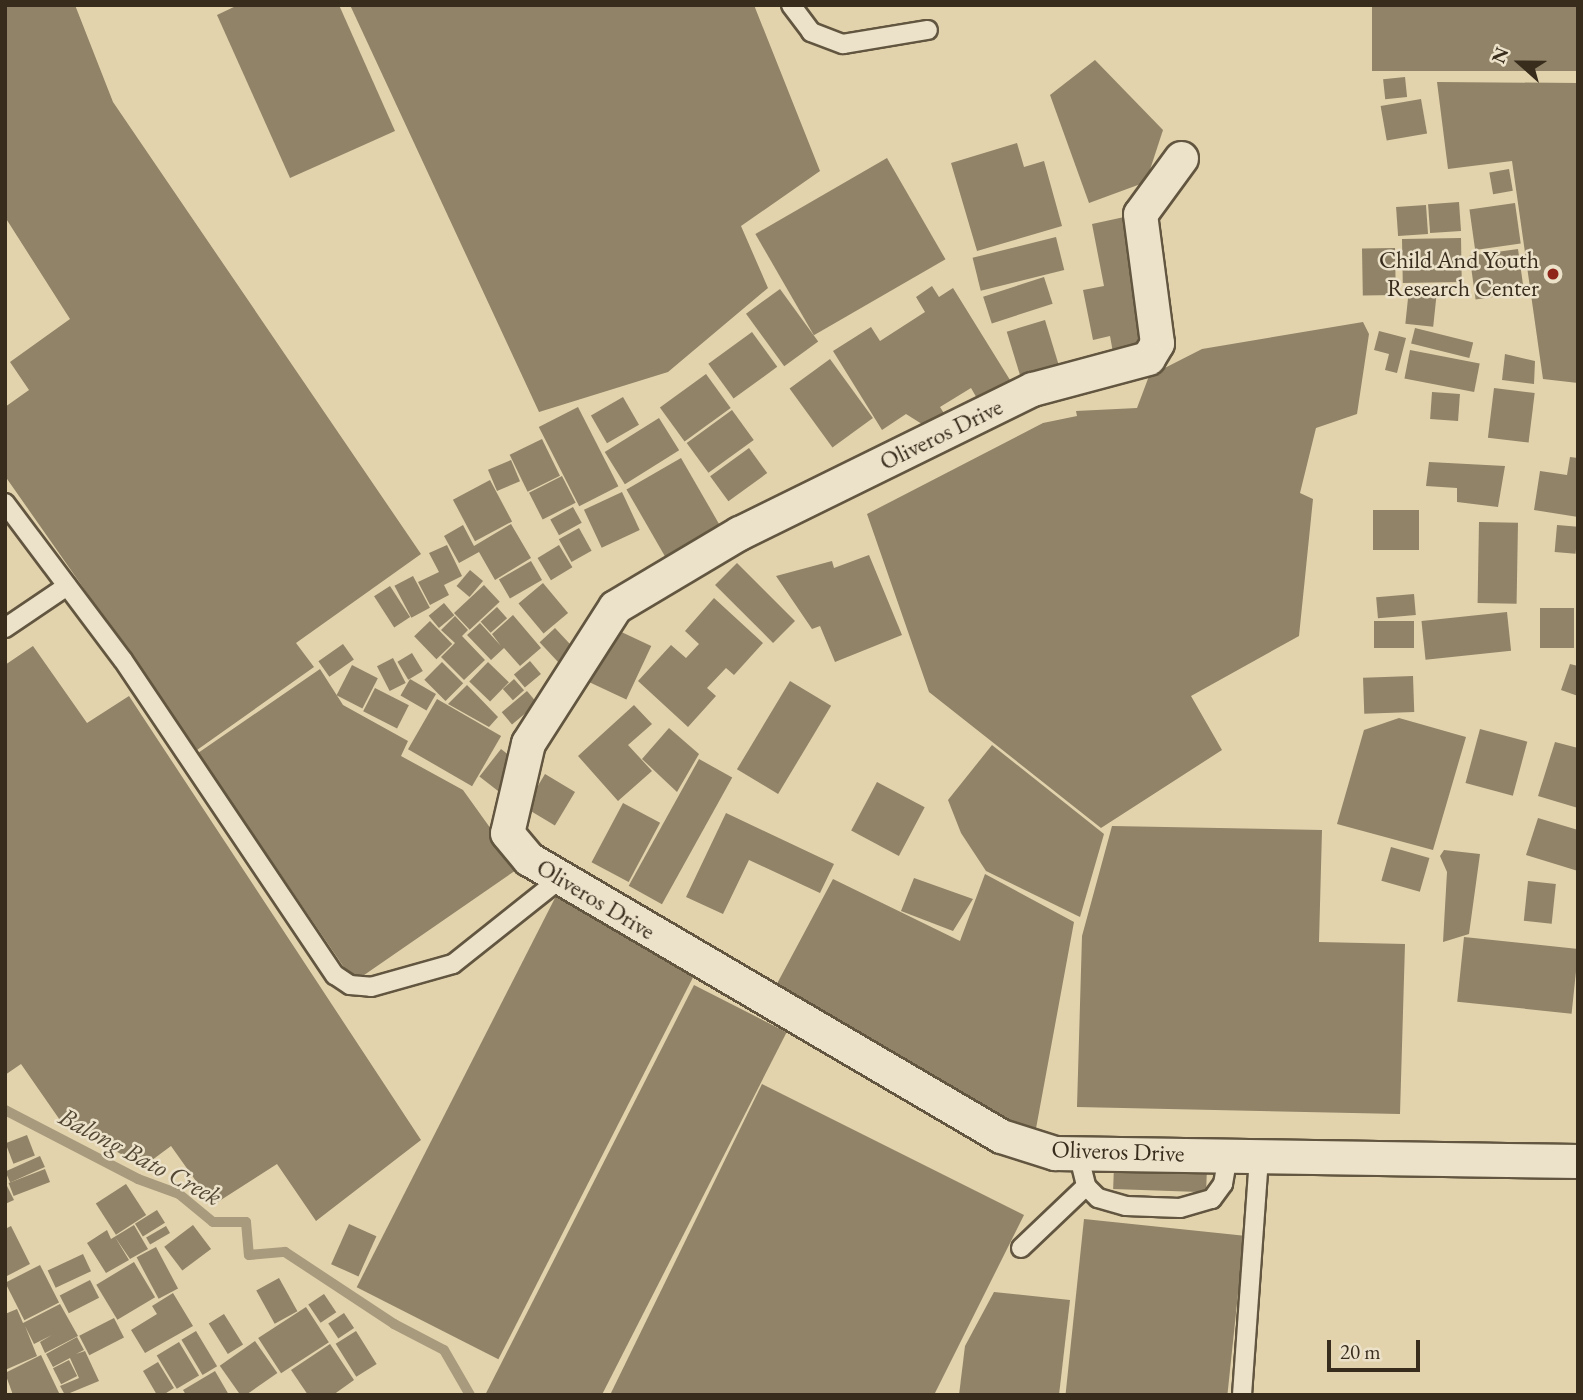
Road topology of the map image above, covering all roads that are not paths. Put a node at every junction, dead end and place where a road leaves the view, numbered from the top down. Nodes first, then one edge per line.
1 (791, 5) edge
2 (928, 30) dead end
3 (1181, 158) dead end
4 (5, 503) edge
5 (67, 586) junction
6 (5, 628) edge
7 (561, 878) junction
8 (1078, 1153) junction
9 (1244, 1155) junction
10 (1578, 1161) edge
11 (1086, 1186) junction
12 (1021, 1248) dead end
13 (1242, 1395) edge

1 - 2 lane
3 - 7 street, Oliveros Drive
4 - 5 lane
5 - 6 lane
5 - 7 lane
7 - 8 street, Oliveros Drive
8 - 9 street, Oliveros Drive
8 - 11 lane
9 - 10 street, Oliveros Drive
9 - 11 lane
9 - 13 lane
11 - 12 lane

